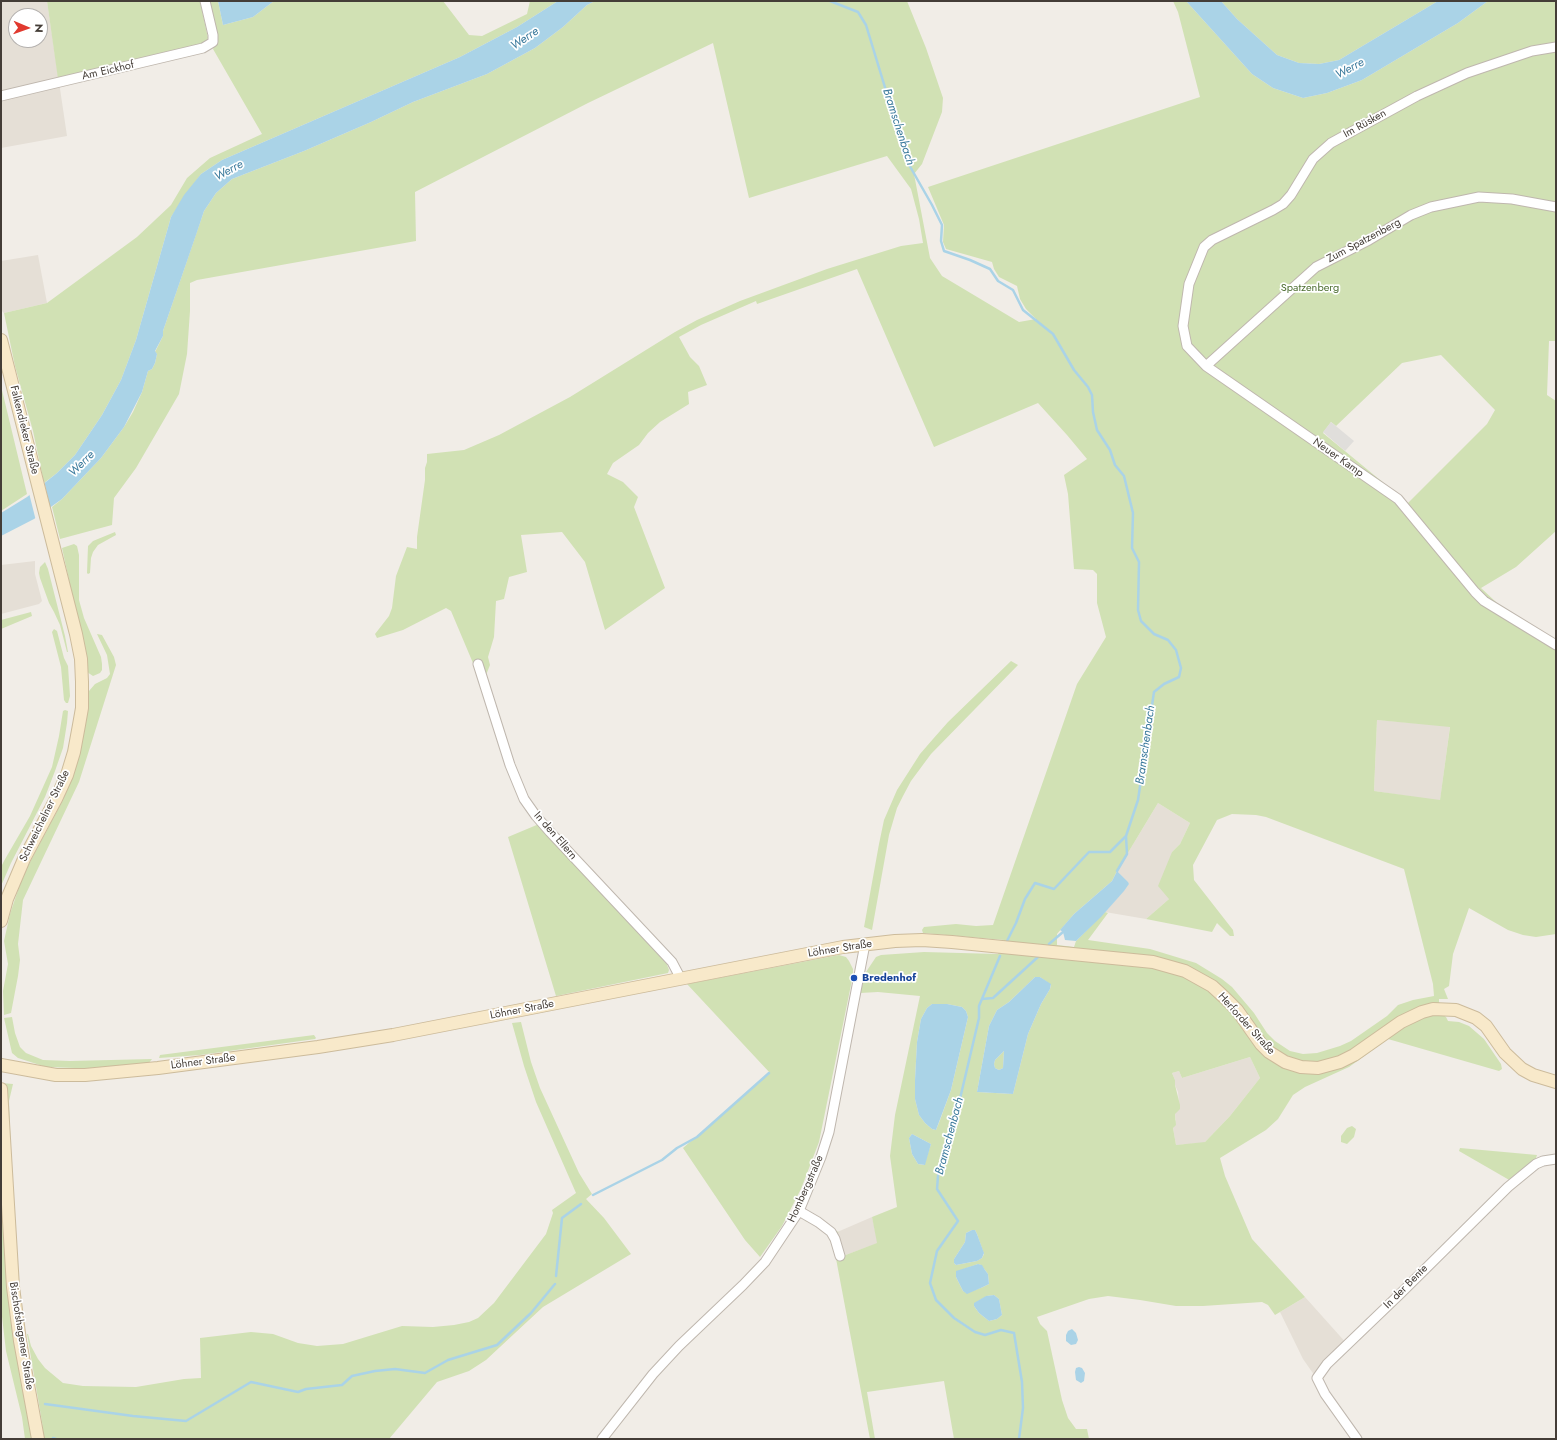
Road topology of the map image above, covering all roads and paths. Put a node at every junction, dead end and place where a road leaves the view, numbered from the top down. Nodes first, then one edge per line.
1 (205, 1) edge
2 (1556, 47) edge
3 (1, 96) edge
4 (1556, 207) edge
5 (1204, 247) joint
6 (1, 340) edge
7 (1206, 366) junction
8 (41, 497) joint
9 (1556, 645) edge
10 (478, 664) dead end
11 (1, 922) edge
12 (865, 944) junction
13 (1043, 951) joint
14 (680, 979) junction
15 (1, 1065) edge
16 (1556, 1082) edge
17 (1, 1089) edge
18 (1556, 1160) edge
19 (799, 1211) junction
20 (840, 1256) dead end
21 (38, 1439) edge
22 (602, 1439) edge
23 (1357, 1439) edge

1 - 3 street, Am Eickhof
2 - 5 street, Im Rüsken
4 - 7 street, Zum Spatzenberg
5 - 7 street, Neuer Kamp
6 - 8 main road, Falkendieker Straße
7 - 9 street, Neuer Kamp
8 - 11 main road, Schweichelner Straße
10 - 14 street, In den Ellern
12 - 13 main road, Löhner Straße
12 - 14 main road, Löhner Straße
12 - 19 street, Hombergstraße
13 - 16 main road, Herforder Straße
14 - 15 main road, Löhner Straße
17 - 21 main road, Bischofshagener Straße
18 - 23 street, In der Bente
19 - 20 street
19 - 22 street, Hombergstraße

